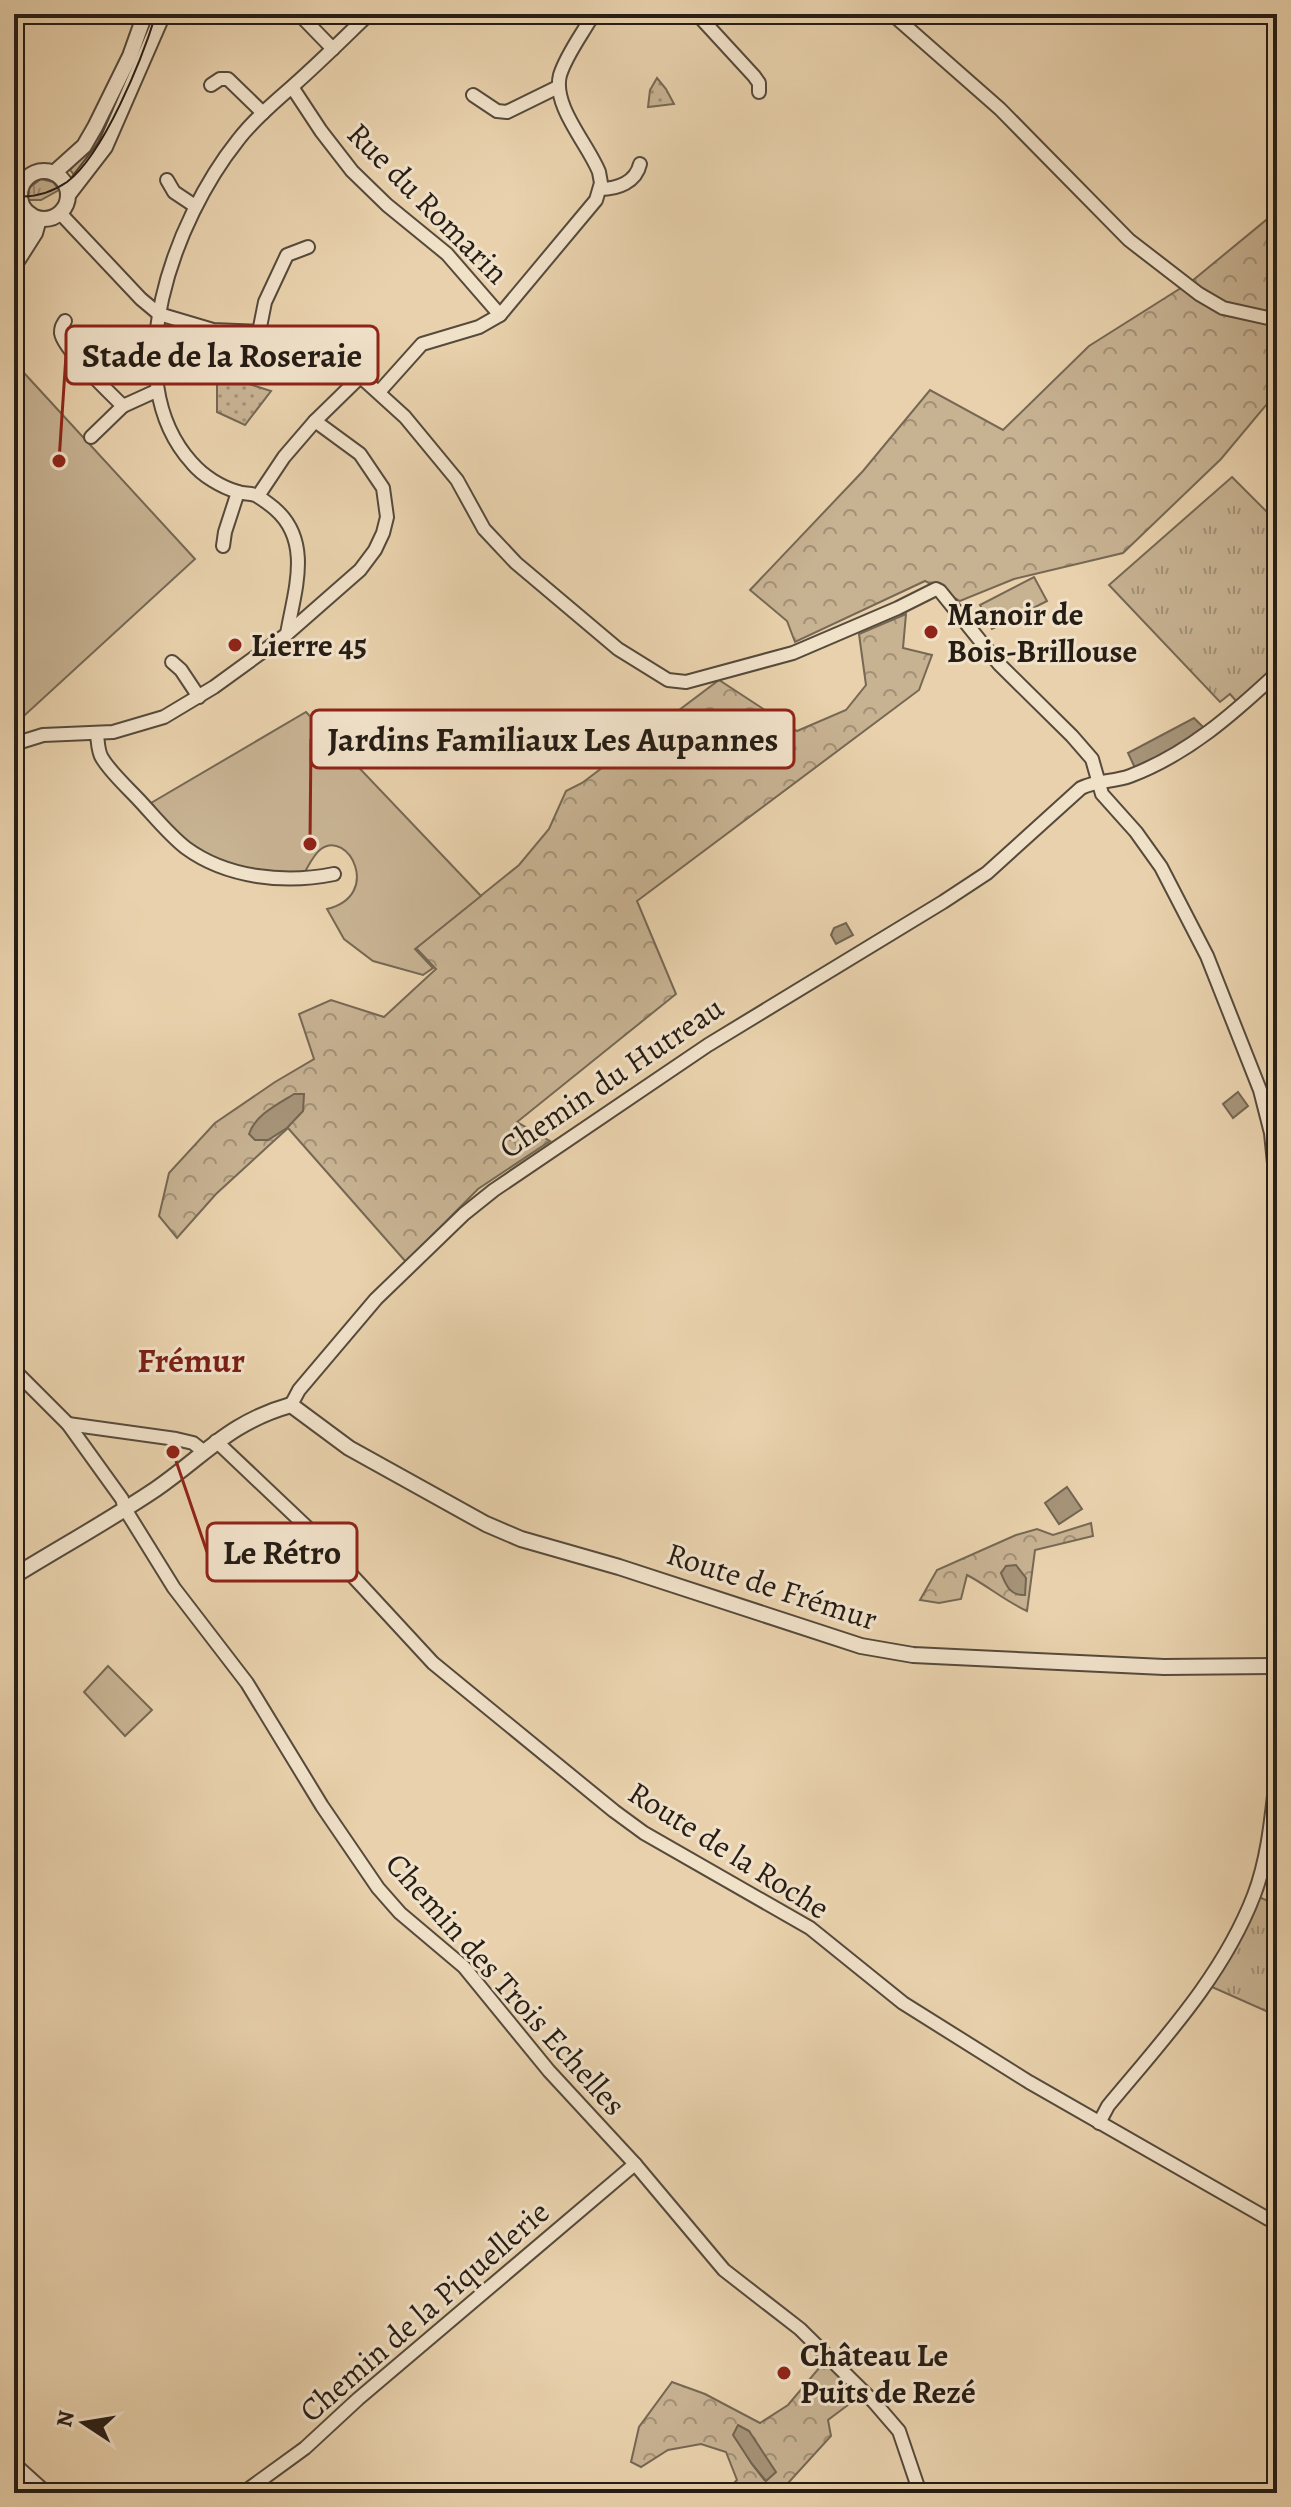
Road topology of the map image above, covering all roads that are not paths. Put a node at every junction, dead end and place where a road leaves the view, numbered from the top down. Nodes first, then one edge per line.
1 (145, 14) edge
2 (163, 14) edge
3 (299, 14) edge
4 (369, 14) edge
5 (697, 14) edge
6 (892, 14) edge
7 (590, 16) edge
8 (333, 49) junction
9 (211, 85) dead end
10 (292, 87) junction
11 (558, 87) junction
12 (759, 92) dead end
13 (473, 95) dead end
14 (263, 113) junction
15 (640, 164) dead end
16 (54, 173) junction
17 (167, 180) dead end
18 (19, 182) edge
19 (600, 189) junction
20 (68, 195) junction
21 (195, 206) junction
22 (26, 212) edge
23 (60, 213) junction
24 (308, 247) dead end
25 (14, 248) edge
26 (14, 266) edge
27 (159, 314) junction
28 (500, 315) junction
29 (1277, 320) edge
30 (65, 321) dead end
31 (259, 332) junction
32 (360, 377) junction
33 (156, 391) junction
34 (379, 392) junction
35 (123, 406) junction
36 (315, 421) junction
37 (91, 437) dead end
38 (238, 492) junction
39 (258, 496) junction
40 (223, 546) dead end
41 (287, 634) junction
42 (172, 662) dead end
43 (1277, 673) edge
44 (199, 697) junction
45 (97, 735) junction
46 (14, 744) edge
47 (1099, 782) junction
48 (334, 874) dead end
49 (1277, 1194) edge
50 (14, 1370) edge
51 (291, 1405) junction
52 (68, 1424) junction
53 (216, 1441) junction
54 (203, 1451) junction
55 (125, 1509) junction
56 (14, 1576) edge
57 (1277, 1666) edge
58 (1277, 1769) edge
59 (1099, 2123) junction
60 (635, 2164) junction
61 (1277, 2224) edge
62 (14, 2465) edge
63 (45, 2493) edge
64 (243, 2493) edge
65 (920, 2493) edge

1 - 16 street
2 - 20 street
3 - 8 street
4 - 8 street
5 - 12 street
6 - 29 street
7 - 11 street
8 - 10 street
9 - 14 street
10 - 14 street
10 - 28 street, Rue du Romarin
11 - 13 street
11 - 19 street
14 - 21 street
15 - 19 street
16 - 18 street
16 - 20 street
17 - 21 street
18 - 22 street
19 - 28 street
20 - 23 street
21 - 27 street
22 - 23 street
22 - 25 street
22 - 26 street
23 - 27 street
24 - 31 street
27 - 31 street
27 - 33 street
28 - 34 street
30 - 35 street
31 - 32 street
32 - 34 street
32 - 36 street
33 - 35 street
33 - 38 street
34 - 47 street
35 - 37 street
36 - 39 street
36 - 41 street
38 - 39 street
38 - 40 street
39 - 41 street
41 - 44 street
42 - 44 street
43 - 47 street, Chemin du Hutreau
44 - 45 street
45 - 46 street
45 - 48 street
47 - 49 street
47 - 51 street, Chemin du Hutreau
50 - 52 street, Chemin des Trois Echelles
51 - 53 street
51 - 57 street, Route de Frémur
52 - 54 street
52 - 55 street, Chemin des Trois Echelles
53 - 54 street
53 - 59 street, Route de la Roche
54 - 55 street
55 - 56 street
55 - 60 street, Chemin des Trois Echelles
58 - 59 street
59 - 61 street, Route de la Roche
60 - 64 street, Chemin de la Piquellerie
60 - 65 street, Chemin des Trois Echelles
62 - 63 street

